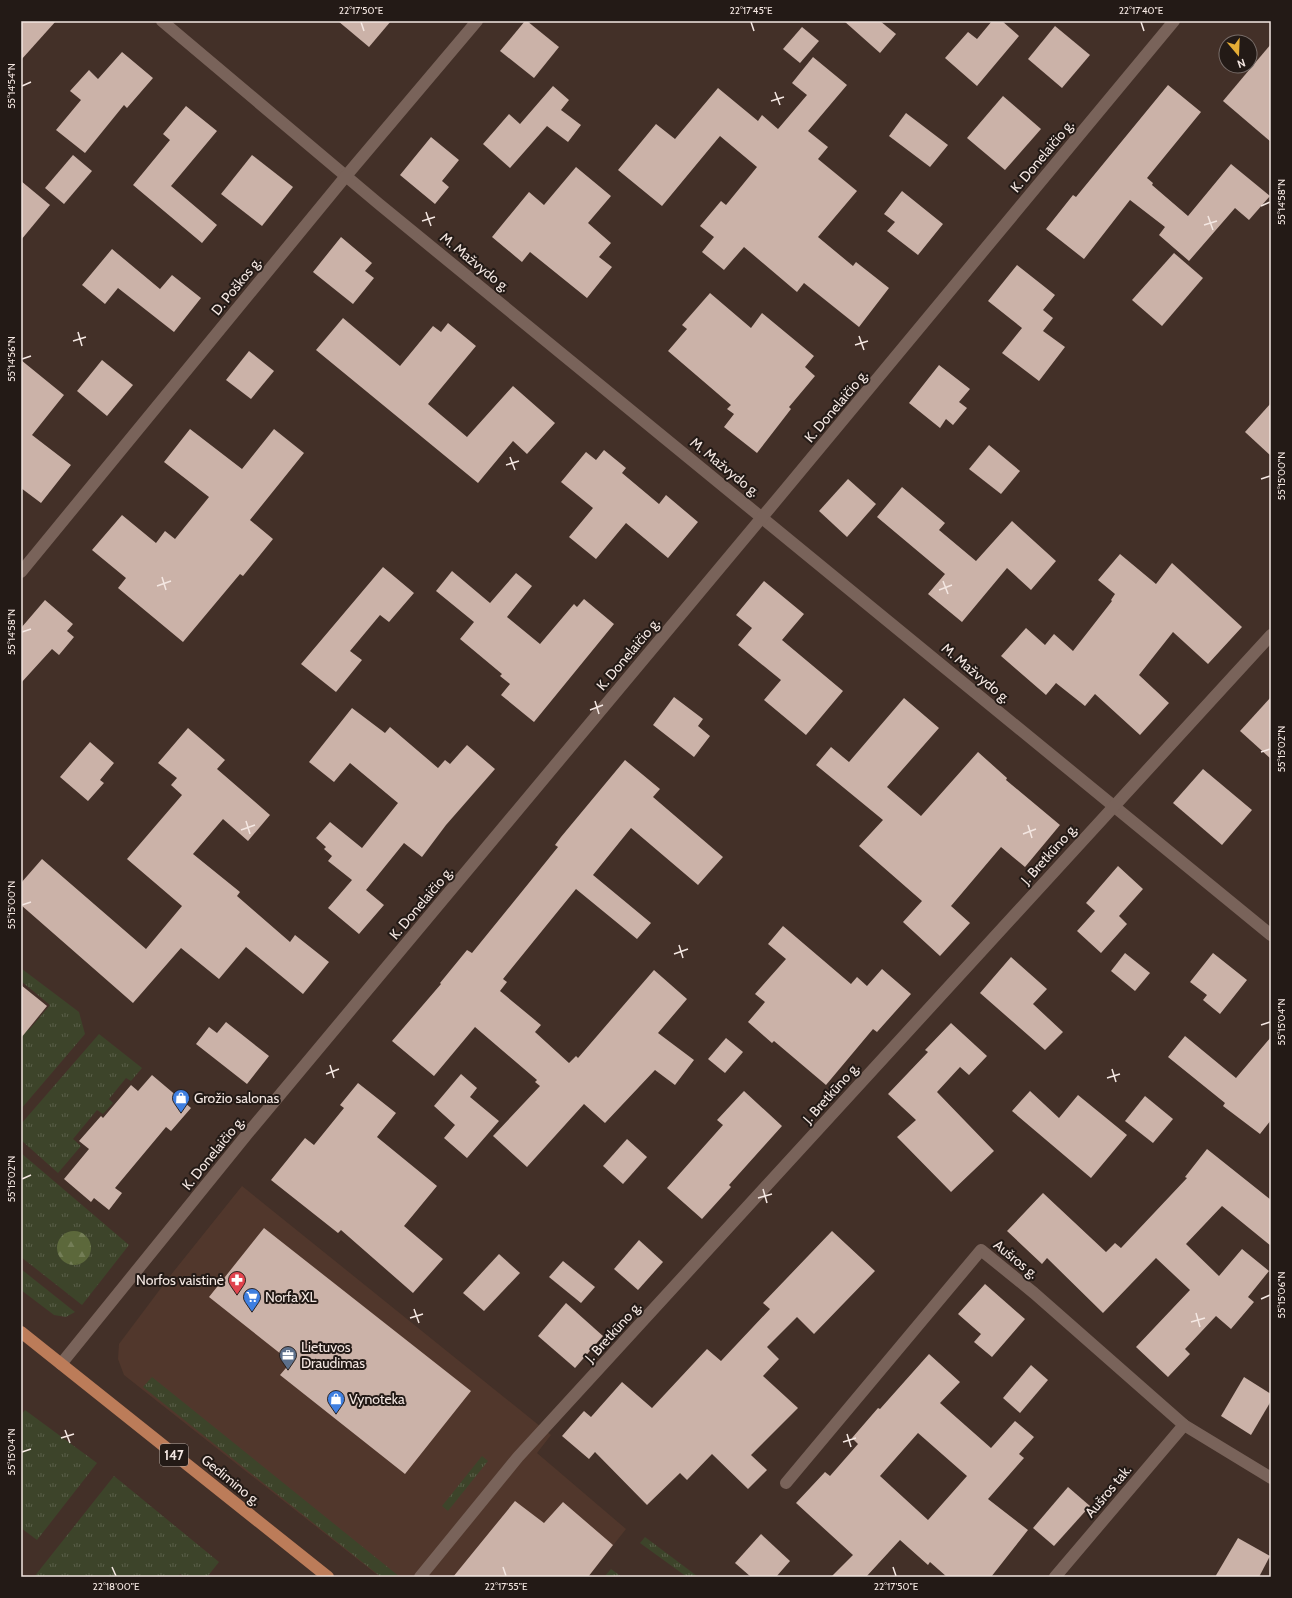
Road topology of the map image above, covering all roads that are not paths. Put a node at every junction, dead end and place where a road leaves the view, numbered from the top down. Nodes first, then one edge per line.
1 (162, 21) edge
2 (477, 21) edge
3 (1174, 21) edge
4 (346, 176) junction
5 (763, 517) junction
6 (21, 572) edge
7 (1271, 635) edge
8 (1113, 806) junction
9 (1271, 935) edge
10 (21, 1332) edge
11 (61, 1364) junction
12 (1184, 1425) junction
13 (1271, 1478) edge
14 (786, 1483) dead end
15 (328, 1577) edge
16 (420, 1577) edge
17 (1055, 1577) edge

1 - 4 street, M. Mažvydo g.
2 - 4 street, D. Poškos g.
3 - 5 street, K. Donelaičio g.
4 - 5 street, M. Mažvydo g.
4 - 6 street, D. Poškos g.
5 - 8 street, M. Mažvydo g.
5 - 11 street, K. Donelaičio g.
7 - 8 street, J. Bretkūno g.
8 - 9 street, M. Mažvydo g.
8 - 16 street, J. Bretkūno g.
10 - 11 main road, Gedimino g. / 147
11 - 15 main road, Gedimino g. / 147
12 - 13 street, Aušros g.
12 - 14 street, Aušros g.
12 - 17 street, Aušros tak.

